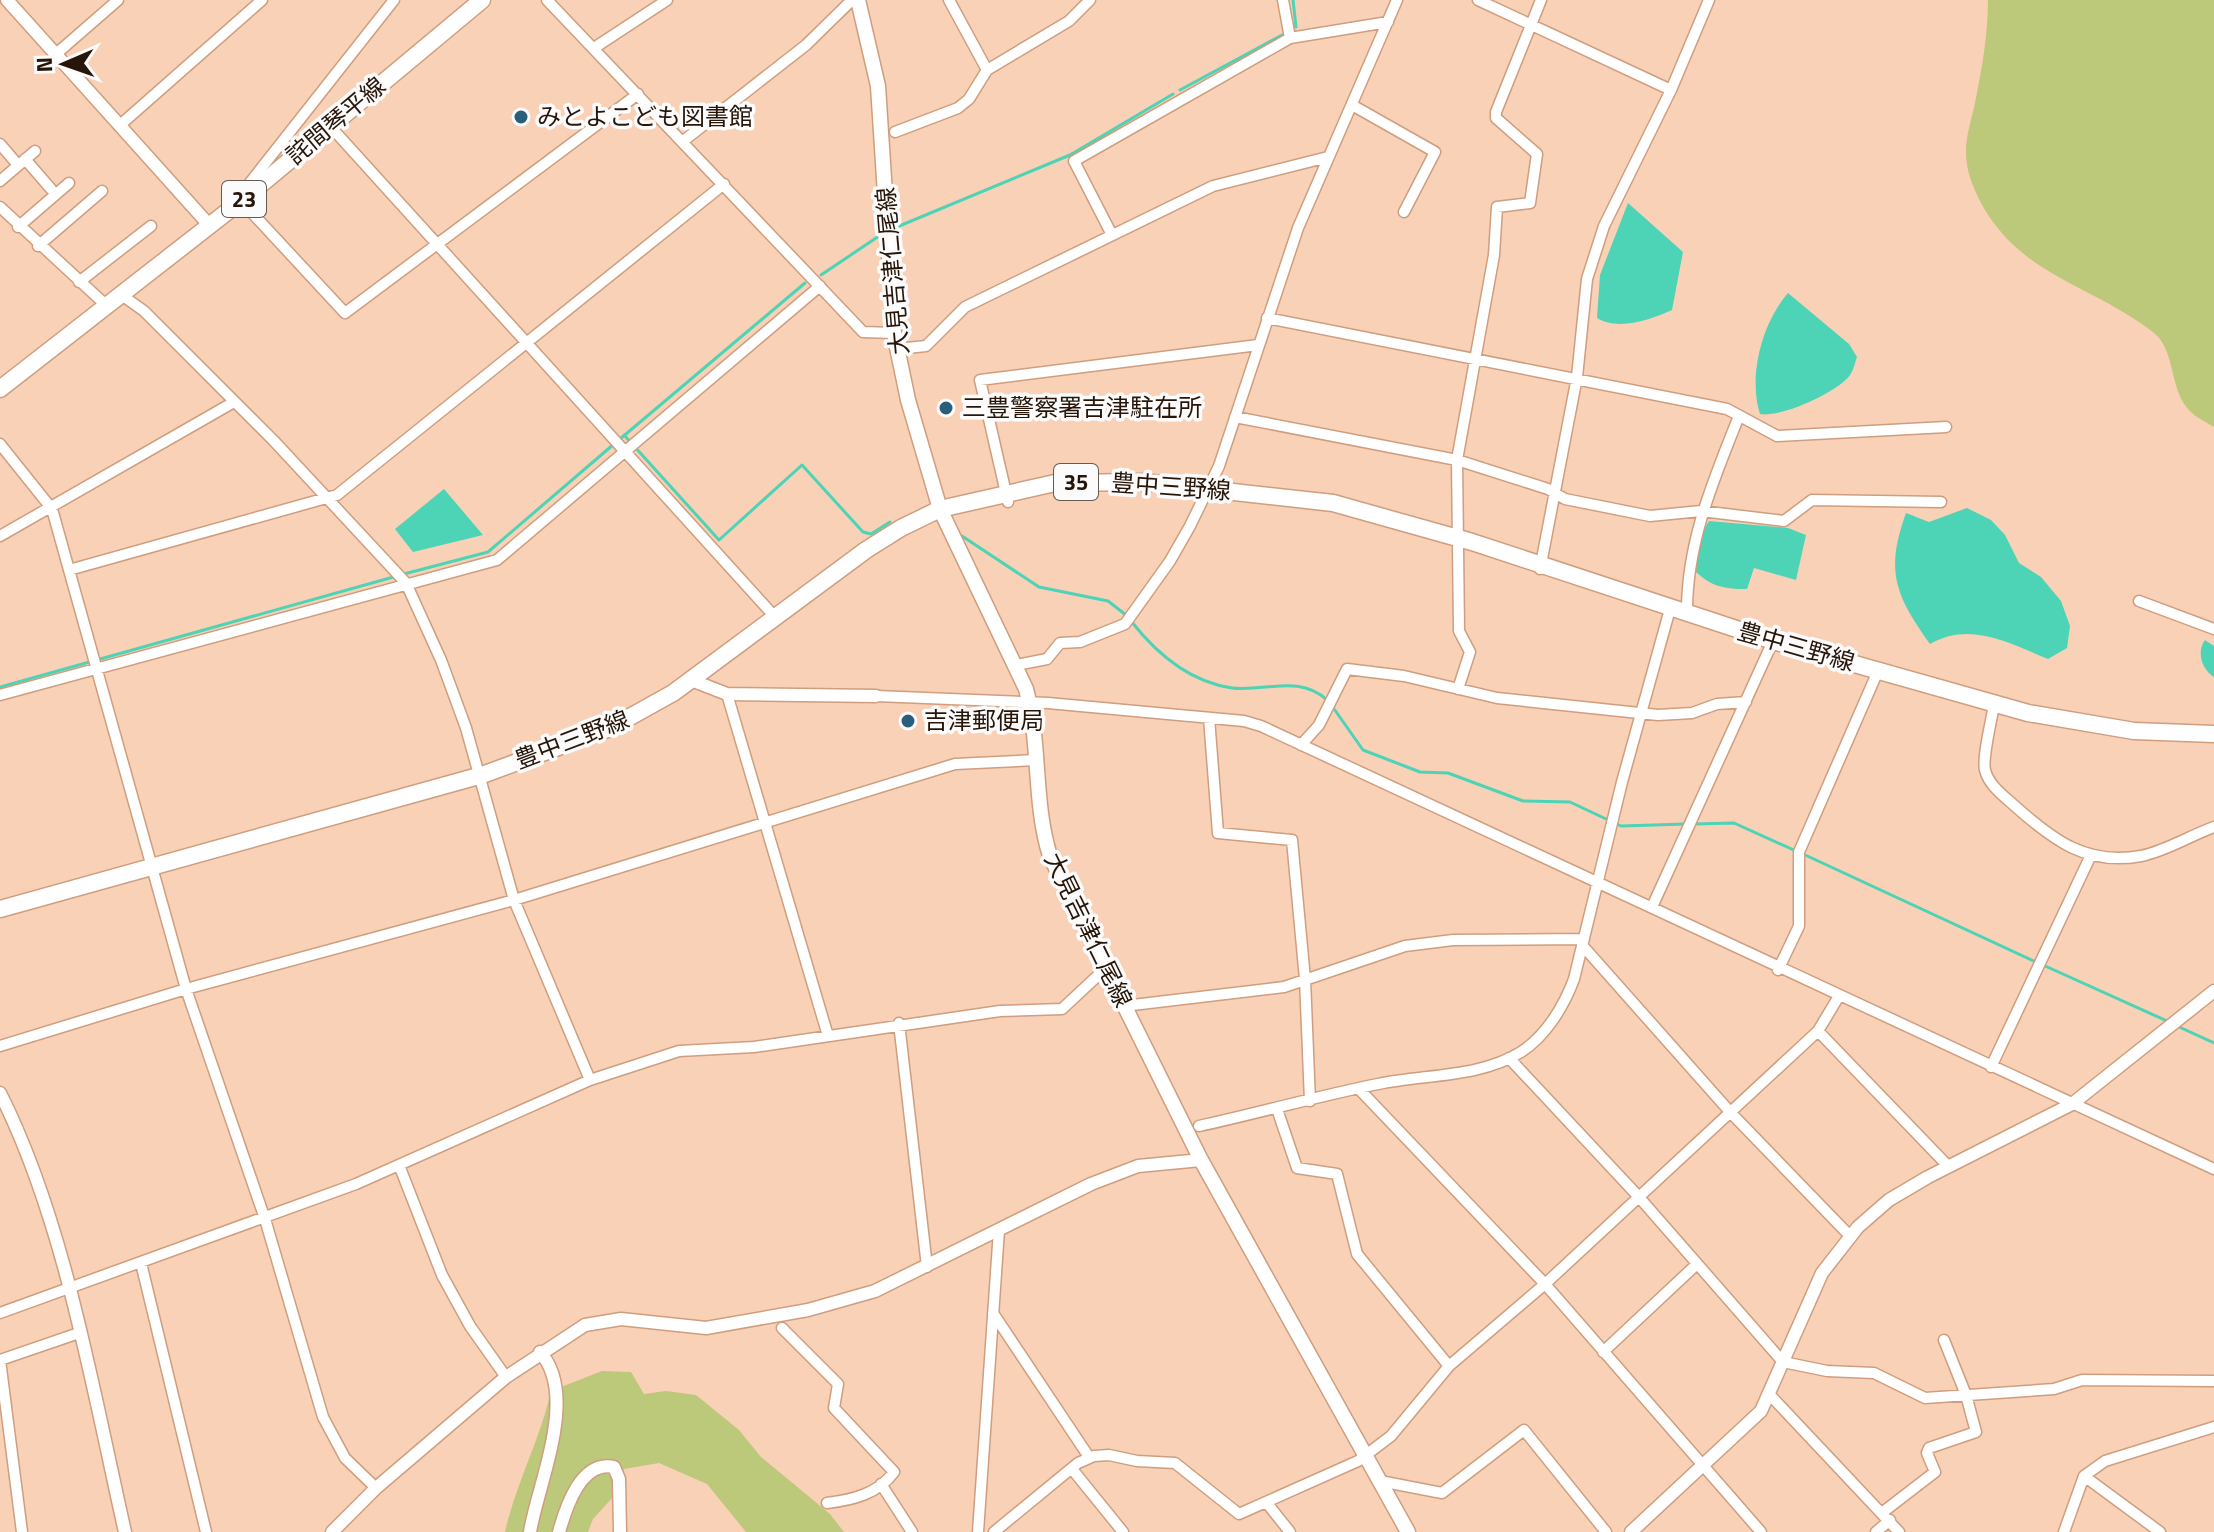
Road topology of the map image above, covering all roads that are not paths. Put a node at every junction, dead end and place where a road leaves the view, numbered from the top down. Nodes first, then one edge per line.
1 (7, 0) edge
2 (118, 0) edge
3 (262, 0) edge
4 (394, 0) edge
5 (482, 0) edge
6 (547, 0) edge
7 (667, 0) edge
8 (855, 0) edge
9 (949, 0) edge
10 (1090, 0) edge
11 (1283, 0) edge
12 (1397, 0) edge
13 (1478, 0) edge
14 (1541, 0) edge
15 (1709, 0) edge
16 (1388, 22) junction
17 (1532, 25) junction
18 (1290, 38) junction
19 (594, 48) junction
20 (56, 54) junction
21 (987, 70) junction
22 (1671, 90) junction
23 (638, 94) junction
24 (1352, 105) junction
25 (119, 126) junction
26 (330, 126) junction
27 (895, 132) dead end
28 (682, 142) junction
29 (0, 144) edge
30 (35, 151) dead end
31 (1328, 157) junction
32 (22, 162) junction
33 (0, 181) edge
34 (69, 183) dead end
35 (724, 184) junction
36 (51, 189) dead end
37 (102, 191) dead end
38 (241, 201) junction
39 (0, 207) edge
40 (1404, 212) dead end
41 (151, 226) dead end
42 (210, 226) junction
43 (18, 227) junction
44 (1112, 235) junction
45 (437, 245) junction
46 (38, 246) junction
47 (79, 282) junction
48 (820, 286) junction
49 (123, 296) junction
50 (108, 307) junction
51 (1267, 318) junction
52 (894, 333) junction
53 (527, 343) junction
54 (1258, 345) junction
55 (897, 349) junction
56 (1476, 357) junction
57 (1576, 379) junction
58 (0, 389) edge
59 (234, 402) junction
60 (1739, 416) junction
61 (1235, 417) junction
62 (1946, 427) dead end
63 (0, 444) edge
64 (624, 451) junction
65 (1457, 460) junction
66 (1209, 489) junction
67 (1554, 493) junction
68 (1007, 497) junction
69 (328, 499) junction
70 (1941, 502) dead end
71 (52, 509) junction
72 (940, 509) junction
73 (1701, 511) junction
74 (0, 536) edge
75 (1458, 538) junction
76 (1540, 567) junction
77 (69, 570) junction
78 (406, 583) junction
79 (2139, 601) dead end
80 (1670, 609) junction
81 (1687, 615) junction
82 (775, 617) junction
83 (2214, 629) edge
84 (1773, 641) junction
85 (1016, 665) junction
86 (96, 668) junction
87 (1878, 671) junction
88 (691, 680) junction
89 (1458, 689) junction
90 (727, 694) junction
91 (0, 695) edge
92 (876, 696) joint
93 (1029, 702) junction
94 (1746, 702) junction
95 (1994, 704) junction
96 (1641, 711) junction
97 (1209, 718) junction
98 (2214, 734) edge
99 (1301, 745) junction
100 (1036, 760) junction
101 (482, 775) junction
102 (763, 820) junction
103 (2214, 827) edge
104 (2091, 855) junction
105 (151, 866) junction
106 (1596, 883) junction
107 (514, 900) junction
108 (1652, 907) junction
109 (0, 909) edge
110 (1583, 942) junction
111 (1106, 968) junction
112 (1778, 970) junction
113 (1305, 979) junction
114 (186, 989) junction
115 (2214, 991) edge
116 (1839, 996) junction
117 (1124, 1006) junction
118 (899, 1023) junction
119 (1818, 1031) junction
120 (828, 1036) junction
121 (0, 1046) edge
122 (1509, 1058) junction
123 (1991, 1067) junction
124 (590, 1080) junction
125 (1359, 1089) junction
126 (0, 1093) edge
127 (1310, 1101) junction
128 (2072, 1104) junction
129 (1277, 1109) junction
130 (1731, 1113) junction
131 (1199, 1126) dead end
132 (1201, 1160) junction
133 (399, 1165) junction
134 (1949, 1167) junction
135 (2214, 1169) edge
136 (1638, 1196) junction
137 (265, 1219) junction
138 (999, 1230) junction
139 (1850, 1236) junction
140 (141, 1263) junction
141 (1697, 1264) junction
142 (927, 1267) junction
143 (1545, 1284) junction
144 (67, 1288) junction
145 (0, 1313) edge
146 (993, 1313) junction
147 (782, 1328) dead end
148 (79, 1333) junction
149 (1944, 1340) dead end
150 (540, 1352) junction
151 (1603, 1352) junction
152 (1783, 1362) junction
153 (1449, 1366) junction
154 (506, 1377) junction
155 (2214, 1381) edge
156 (1770, 1395) junction
157 (1966, 1395) junction
158 (2214, 1427) edge
159 (1365, 1455) junction
160 (1089, 1457) junction
161 (1702, 1468) junction
162 (1072, 1469) junction
163 (2084, 1476) junction
164 (1380, 1481) junction
165 (881, 1484) junction
166 (376, 1488) junction
167 (1266, 1502) junction
168 (827, 1503) dead end
169 (1886, 1516) junction
170 (22, 1532) edge
171 (125, 1532) edge
172 (206, 1532) edge
173 (332, 1532) edge
174 (530, 1532) edge
175 (559, 1532) edge
176 (620, 1532) edge
177 (912, 1532) edge
178 (978, 1532) edge
179 (994, 1532) edge
180 (1123, 1532) edge
181 (1290, 1532) edge
182 (1408, 1532) edge
183 (1606, 1532) edge
184 (1631, 1532) edge
185 (1761, 1532) edge
186 (1876, 1532) edge
187 (1899, 1532) edge
188 (2064, 1532) edge
189 (2160, 1532) edge

1 - 20 street
2 - 20 street
3 - 25 street
4 - 38 street
5 - 26 main road, 詫間琴平線 / 23
6 - 19 street
7 - 19 street
8 - 28 street
8 - 52 main road, 大見吉津仁尾線
9 - 21 street
10 - 21 street
11 - 18 street
12 - 16 street
13 - 17 street
14 - 17 street
15 - 22 street
16 - 18 street
16 - 24 street
17 - 22 street
17 - 56 street
18 - 44 street
19 - 23 street
20 - 25 street
21 - 27 street
22 - 57 street
23 - 28 street
23 - 45 street
24 - 31 street
24 - 40 street
25 - 42 street
26 - 38 main road, 詫間琴平線 / 23
26 - 45 street
28 - 35 street
29 - 32 street
30 - 32 street
31 - 44 street
31 - 51 street
32 - 33 street
32 - 36 street
34 - 43 street
35 - 48 street
35 - 53 street
37 - 46 street
38 - 42 main road, 詫間琴平線 / 23
38 - 45 street
39 - 43 street
41 - 47 street
42 - 49 main road, 詫間琴平線 / 23
43 - 46 street
44 - 55 street
45 - 53 street
46 - 47 street
47 - 50 street
48 - 52 street
48 - 64 street
49 - 50 main road, 詫間琴平線 / 23
49 - 59 street
50 - 58 main road, 詫間琴平線 / 23
51 - 54 street
51 - 56 street
52 - 55 main road, 大見吉津仁尾線
53 - 64 street
53 - 69 street
54 - 61 street
54 - 68 street
55 - 72 main road, 大見吉津仁尾線
56 - 57 street
56 - 65 street
57 - 60 street
57 - 67 street
59 - 69 street
59 - 71 street
60 - 62 street
60 - 73 street
61 - 65 street
61 - 66 street
63 - 71 street
64 - 78 street
64 - 82 street
65 - 67 street
65 - 75 street
66 - 68 main road, 豊中三野線 / 35
66 - 75 main road, 豊中三野線 / 35
66 - 85 street
67 - 73 street
67 - 76 street
68 - 72 main road, 豊中三野線 / 35
69 - 77 street
69 - 78 street
70 - 73 street
71 - 74 street
71 - 77 street
72 - 82 main road, 豊中三野線 / 35
72 - 85 main road, 大見吉津仁尾線
73 - 81 street
75 - 76 main road, 豊中三野線 / 35
75 - 89 street
76 - 80 main road, 豊中三野線 / 35
77 - 86 street
78 - 86 street
78 - 101 street
79 - 83 street
80 - 81 main road, 豊中三野線 / 35
80 - 96 street
81 - 84 main road, 豊中三野線 / 35
82 - 88 main road, 豊中三野線 / 35
84 - 87 main road, 豊中三野線 / 35
84 - 94 street
85 - 93 main road, 大見吉津仁尾線
86 - 91 street
86 - 105 street
87 - 95 main road, 豊中三野線 / 35
87 - 112 street
88 - 90 street
88 - 101 main road, 豊中三野線 / 35
89 - 96 street
89 - 99 street
90 - 92 street
90 - 102 street
92 - 93 street
93 - 97 street
93 - 100 main road, 大見吉津仁尾線
94 - 96 street
94 - 108 street
95 - 98 main road, 豊中三野線 / 35
95 - 104 street
96 - 106 street
97 - 99 street
97 - 113 street
99 - 106 street
100 - 102 street
100 - 111 main road, 大見吉津仁尾線
101 - 105 main road, 豊中三野線 / 35
101 - 107 street
102 - 107 street
102 - 120 street
103 - 104 street
104 - 123 street
105 - 109 main road, 豊中三野線 / 35
105 - 114 street
106 - 108 street
106 - 110 street
107 - 114 street
107 - 124 street
108 - 112 street
110 - 113 street
110 - 122 street
110 - 130 street
111 - 117 main road, 大見吉津仁尾線
111 - 118 street
112 - 116 street
113 - 117 street
113 - 127 street
114 - 121 street
114 - 137 street
115 - 128 street
116 - 119 street
116 - 123 street
117 - 132 main road, 大見吉津仁尾線
118 - 120 street
118 - 142 street
119 - 130 street
119 - 134 street
120 - 124 street
122 - 125 street
122 - 136 street
123 - 128 street
124 - 133 street
125 - 127 street
125 - 143 street
126 - 144 street
127 - 129 street
128 - 134 street
128 - 135 street
129 - 131 street
129 - 153 street
130 - 136 street
130 - 139 street
132 - 138 street
132 - 159 main road, 大見吉津仁尾線
133 - 137 street
133 - 154 street
134 - 139 street
136 - 141 street
136 - 143 street
137 - 140 street
137 - 166 street
138 - 142 street
138 - 146 street
139 - 152 street
140 - 144 street
140 - 172 street
141 - 151 street
141 - 152 street
142 - 150 street
143 - 151 street
143 - 153 street
144 - 145 street
144 - 148 street
146 - 160 street
146 - 178 street
147 - 165 street
148 - 170 street
148 - 171 street
149 - 157 street
150 - 154 street
150 - 174 street
151 - 161 street
152 - 156 street
152 - 157 street
153 - 159 street
154 - 166 street
155 - 157 street
156 - 161 street
156 - 169 street
157 - 169 street
158 - 163 street
159 - 164 main road, 大見吉津仁尾線
159 - 167 street
160 - 162 street
160 - 167 street
161 - 184 street
161 - 185 street
162 - 179 street
162 - 180 street
163 - 188 street
163 - 189 street
164 - 182 main road, 大見吉津仁尾線
164 - 183 street
165 - 168 street
165 - 177 street
166 - 173 street
167 - 181 street
169 - 186 street
169 - 187 street
175 - 176 street

